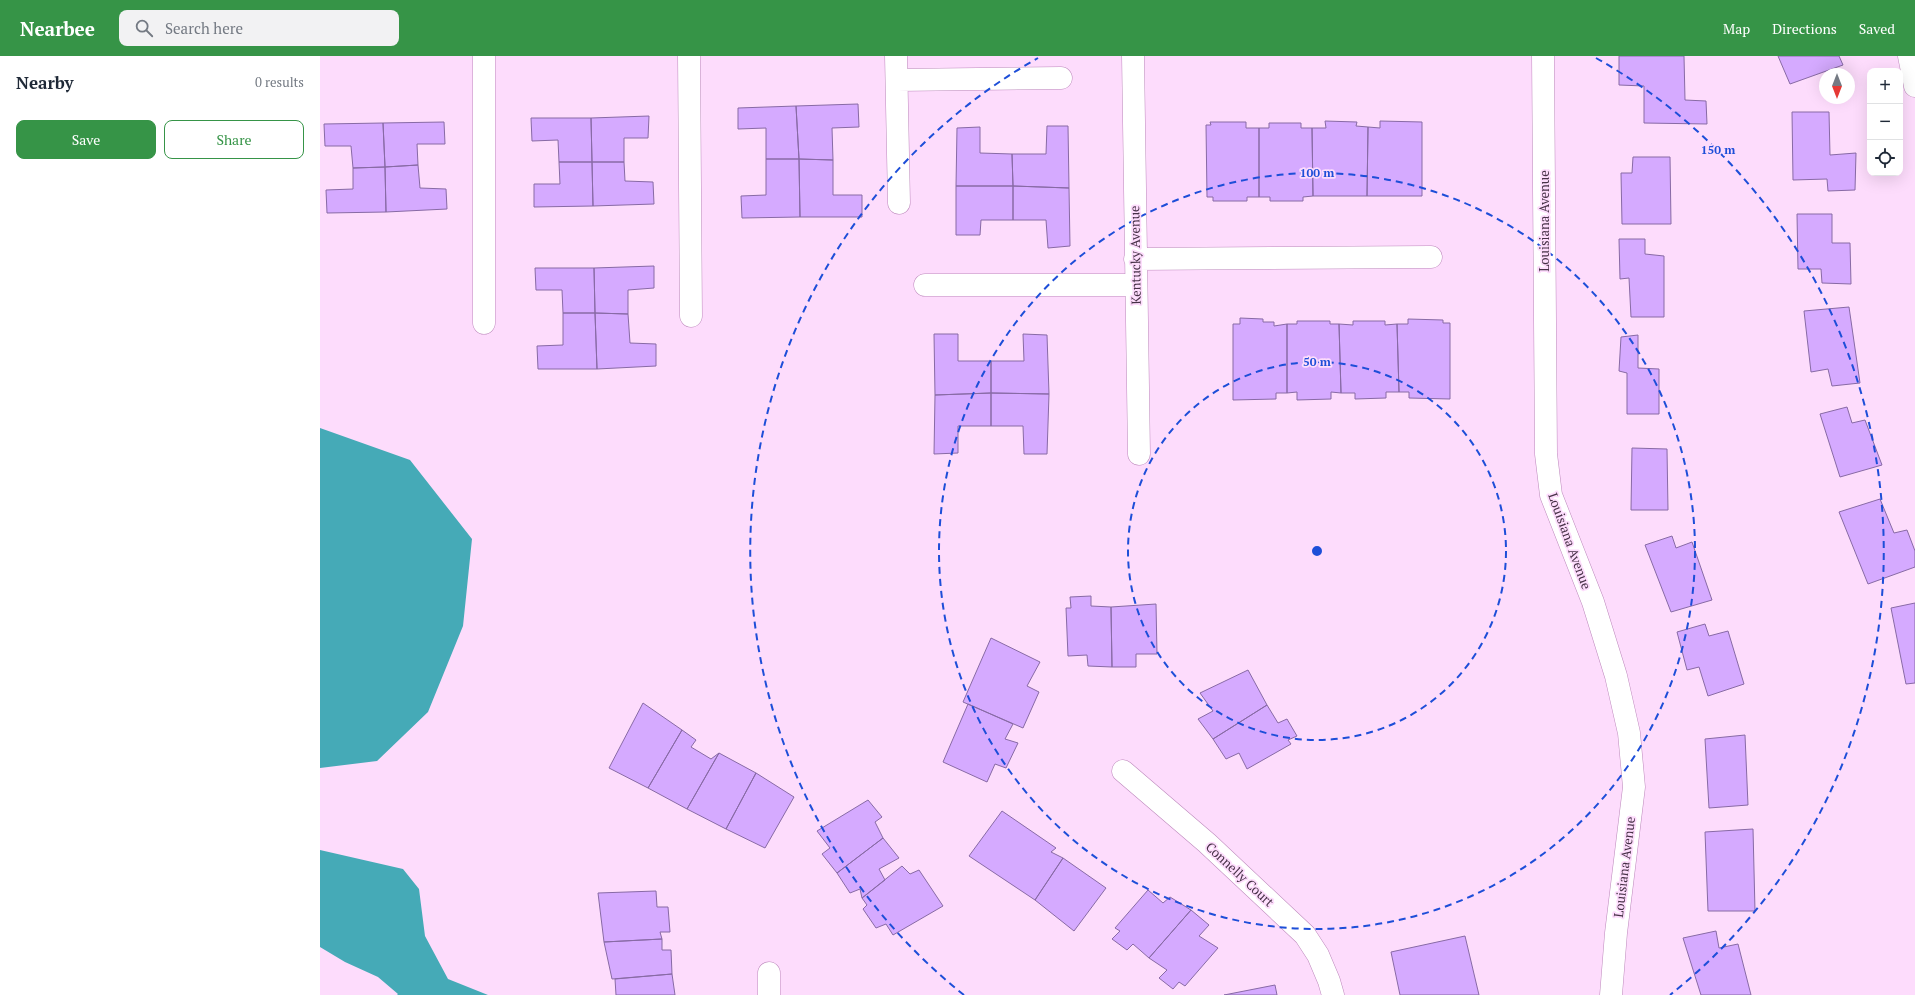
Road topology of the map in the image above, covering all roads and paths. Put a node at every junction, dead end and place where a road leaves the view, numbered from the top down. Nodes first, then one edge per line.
1 (484, 56) edge
2 (689, 56) edge
3 (896, 56) edge
4 (1133, 56) edge
5 (1543, 56) edge
6 (1909, 56) edge
7 (1061, 78) dead end
8 (897, 80) junction
9 (1915, 86) edge
10 (899, 203) dead end
11 (1431, 257) dead end
12 (1135, 259) junction
13 (925, 285) dead end
14 (1136, 285) junction
15 (692, 316) dead end
16 (484, 323) dead end
17 (1139, 454) dead end
18 (1123, 771) dead end
19 (769, 973) dead end
20 (769, 995) edge
21 (1333, 995) edge
22 (1611, 995) edge

1 - 16 street
2 - 15 street
3 - 8 street
4 - 12 street, Kentucky Avenue
5 - 22 street, Louisiana Avenue
6 - 9 street
7 - 8 street
8 - 10 street
11 - 12 street
12 - 14 street, Kentucky Avenue
13 - 14 street
14 - 17 street, Kentucky Avenue
18 - 21 street, Connelly Court
19 - 20 street

